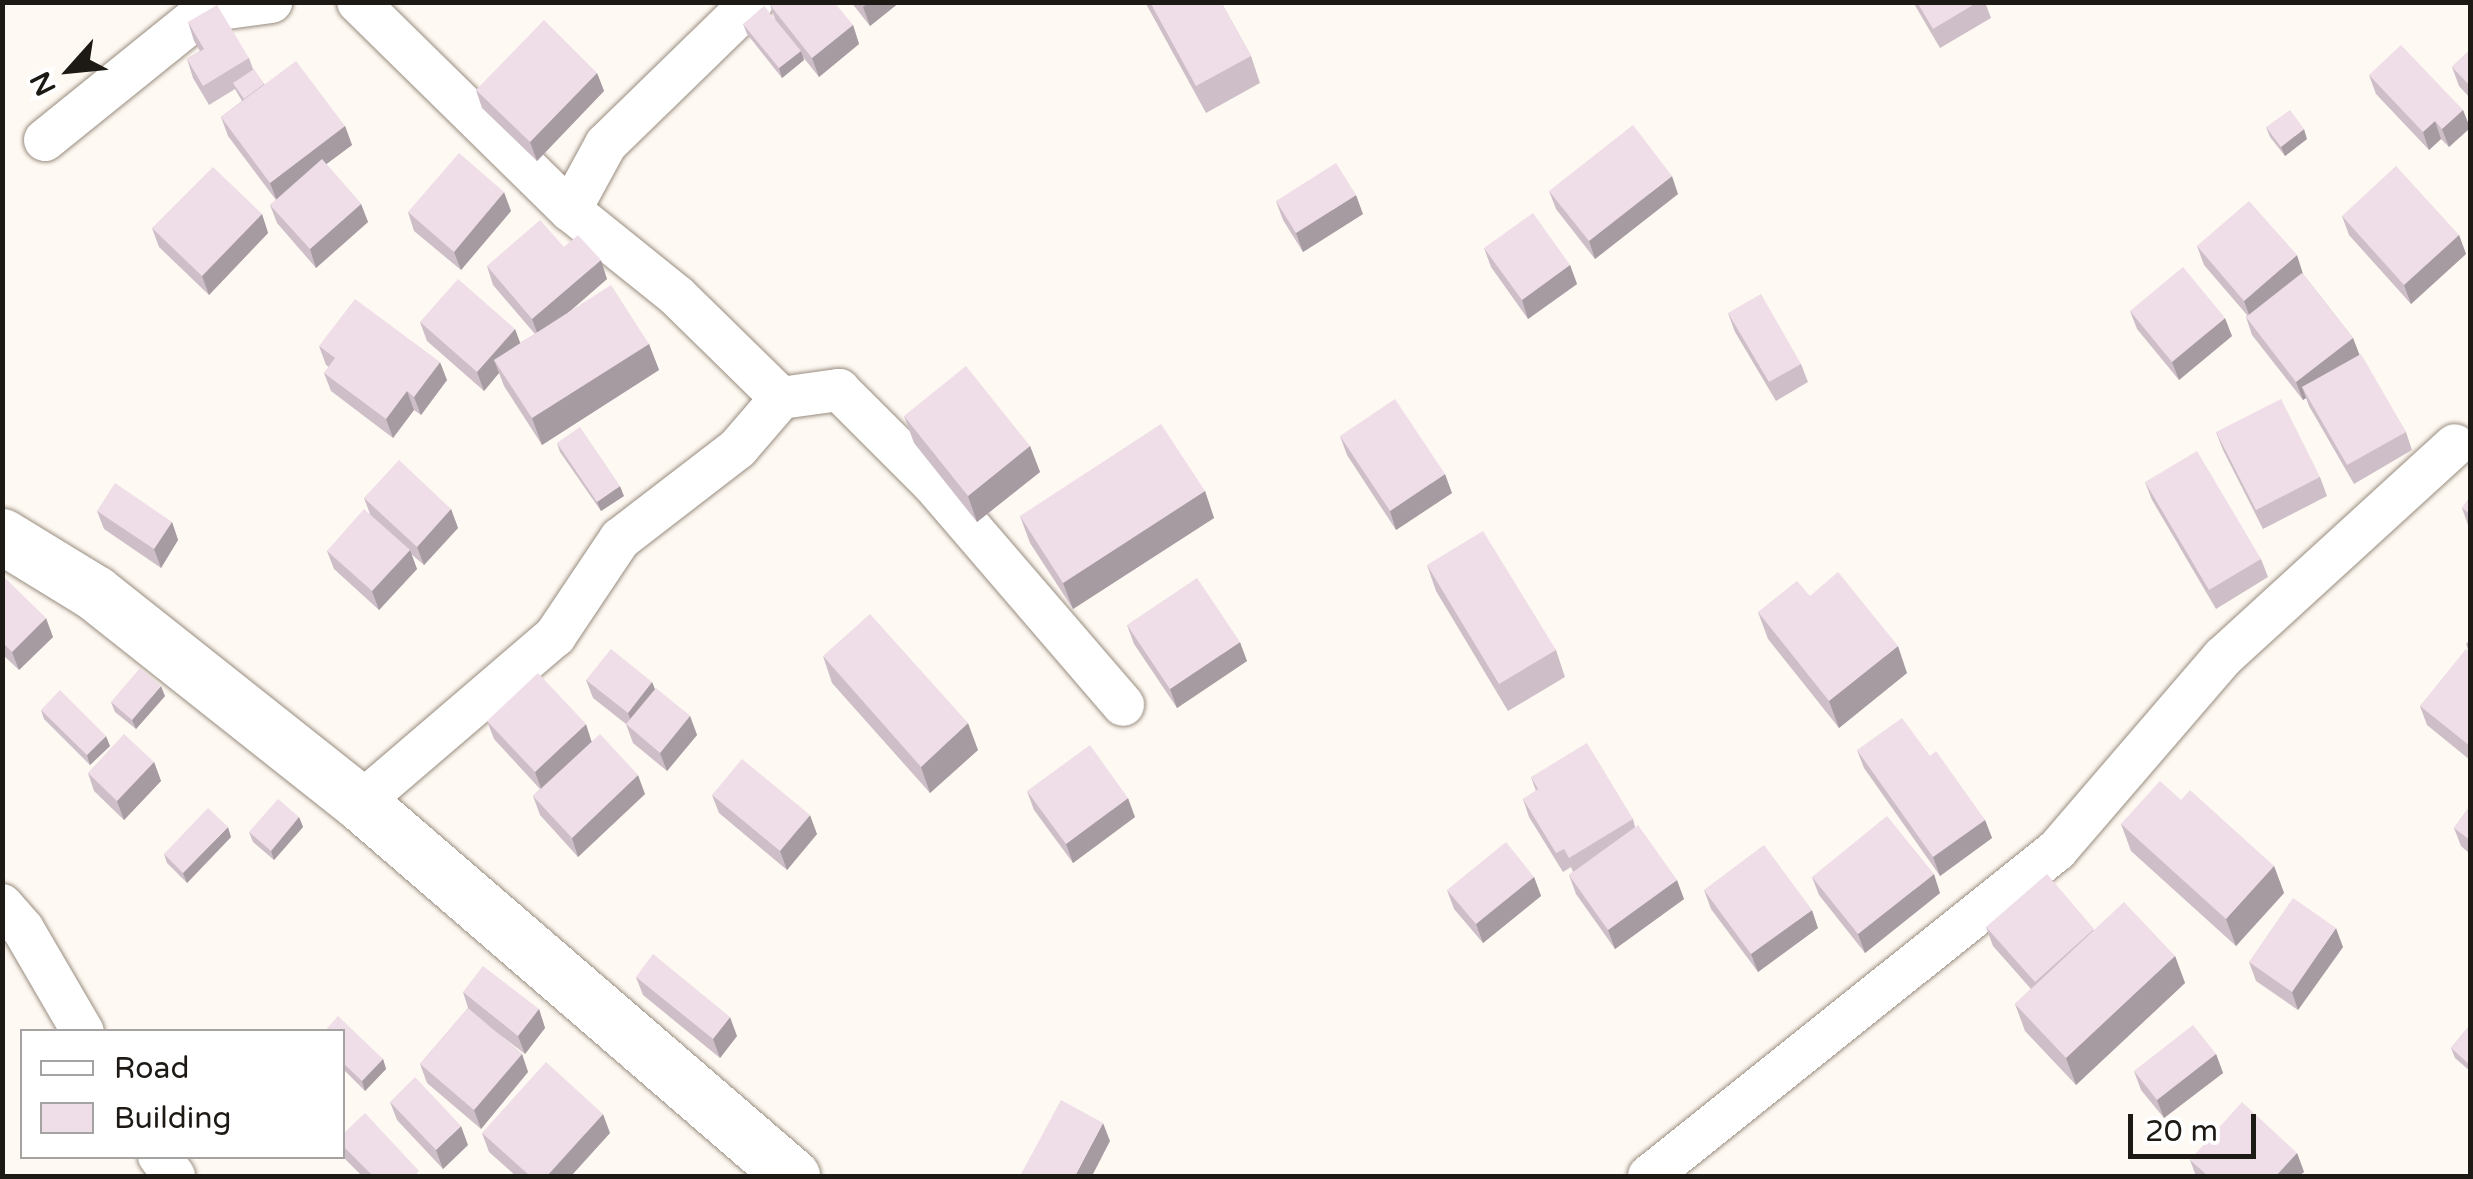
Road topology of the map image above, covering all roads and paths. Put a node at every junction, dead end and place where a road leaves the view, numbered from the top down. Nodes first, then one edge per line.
1 (270, 2) edge
2 (358, 2) edge
3 (752, 2) edge
4 (46, 140) dead end
5 (570, 210) junction
6 (781, 398) junction
7 (2456, 445) dead end
8 (2, 536) edge
9 (1122, 705) dead end
10 (360, 803) junction
11 (2, 905) edge
12 (81, 1029) edge
13 (792, 1176) edge
14 (1649, 1176) edge

1 - 4 street
2 - 5 street
3 - 5 street
5 - 6 street
6 - 9 street
6 - 10 street
7 - 14 street
8 - 10 street
10 - 13 street
11 - 12 street

